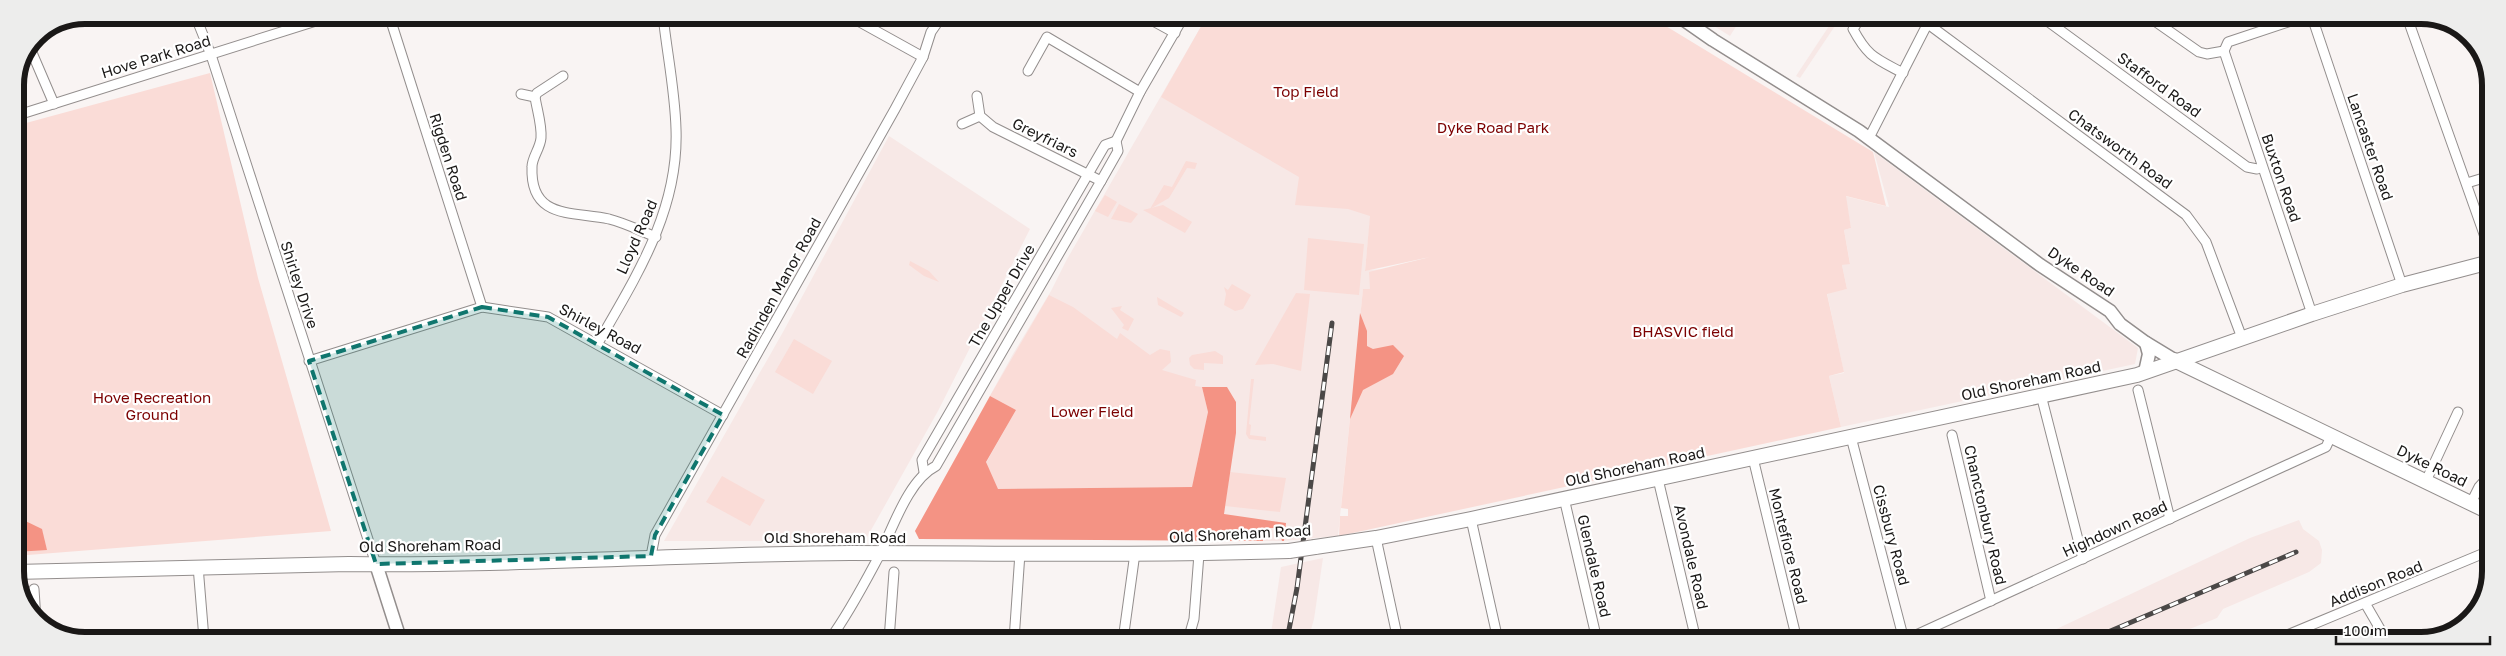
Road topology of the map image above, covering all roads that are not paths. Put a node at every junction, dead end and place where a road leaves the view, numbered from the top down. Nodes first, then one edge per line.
1 (199, 24) edge
2 (306, 24) edge
3 (392, 24) edge
4 (664, 24) edge
5 (863, 24) edge
6 (936, 24) edge
7 (1159, 24) edge
8 (1180, 24) edge
9 (1691, 24) edge
10 (1855, 24) edge
11 (1927, 24) edge
12 (1934, 24) edge
13 (2052, 24) edge
14 (2159, 24) edge
15 (2282, 24) edge
16 (2314, 24) edge
17 (2410, 24) edge
18 (1175, 33) junction
19 (2224, 51) junction
20 (32, 54) edge
21 (211, 55) junction
22 (923, 57) junction
23 (1028, 71) dead end
24 (1903, 73) junction
25 (563, 76) dead end
26 (1140, 92) junction
27 (521, 94) dead end
28 (978, 96) dead end
29 (535, 97) junction
30 (54, 104) junction
31 (24, 113) edge
32 (980, 116) junction
33 (962, 124) dead end
34 (1869, 138) junction
35 (1116, 141) junction
36 (2262, 167) junction
37 (1088, 174) junction
38 (2482, 178) edge
39 (1101, 181) junction
40 (2467, 183) junction
41 (2482, 227) edge
42 (656, 237) junction
43 (2482, 264) edge
44 (2402, 285) junction
45 (482, 307) junction
46 (2312, 314) junction
47 (2242, 338) junction
48 (598, 343) junction
49 (2146, 343) junction
50 (2174, 360) junction
51 (309, 361) junction
52 (2146, 372) junction
53 (2138, 390) dead end
54 (2041, 395) junction
55 (2458, 412) dead end
56 (723, 414) junction
57 (1952, 435) dead end
58 (2331, 436) junction
59 (1851, 437) junction
60 (1753, 458) junction
61 (924, 472) junction
62 (1658, 479) junction
63 (2426, 481) junction
64 (2482, 484) edge
65 (1564, 498) junction
66 (2471, 503) junction
67 (2482, 508) edge
68 (1471, 519) junction
69 (2170, 519) junction
70 (1376, 538) junction
71 (1020, 553) junction
72 (1134, 553) junction
73 (880, 554) junction
74 (1199, 554) junction
75 (2482, 555) edge
76 (651, 556) junction
77 (2083, 559) junction
78 (376, 564) junction
79 (198, 566) junction
80 (24, 572) edge
81 (894, 572) dead end
82 (34, 589) dead end
83 (1991, 601) junction
84 (2364, 603) junction
85 (35, 607) edge
86 (203, 632) edge
87 (398, 632) edge
88 (835, 632) edge
89 (890, 632) edge
90 (1015, 632) edge
91 (1124, 632) edge
92 (1190, 632) edge
93 (1396, 632) edge
94 (1496, 632) edge
95 (1596, 632) edge
96 (1694, 632) edge
97 (1795, 632) edge
98 (1903, 632) edge
99 (1923, 632) edge
100 (2294, 632) edge
101 (2382, 632) edge

1 - 21 street, Shirley Drive
2 - 21 street, Hove Park Road
3 - 45 street, Rigden Road
4 - 42 street, Lloyd Road
5 - 22 street
6 - 22 street, Radinden Manor Road
7 - 18 street
8 - 18 street, The Upper Drive
9 - 34 street, Dyke Road
10 - 24 street
11 - 24 street
12 - 47 street, Chatsworth Road
13 - 36 street, Stafford Road
14 - 19 street
15 - 19 street
16 - 44 street, Lancaster Road
17 - 40 street
18 - 26 street, The Upper Drive
19 - 36 street, Buxton Road
20 - 30 street
21 - 30 street, Hove Park Road
21 - 51 street, Shirley Drive
22 - 56 street, Radinden Manor Road
23 - 26 street
24 - 34 street
25 - 29 street
26 - 35 street, The Upper Drive
27 - 29 street
28 - 32 street
29 - 42 street
30 - 31 street, Hove Park Road
32 - 33 street
32 - 37 street, Greyfriars
34 - 49 street, Dyke Road
35 - 37 street, The Upper Drive
35 - 39 street, The Upper Drive
36 - 46 street, Buxton Road
37 - 39 street, Greyfriars
37 - 61 street, The Upper Drive
38 - 40 street
39 - 61 street, The Upper Drive
40 - 41 street
42 - 48 street, Lloyd Road
43 - 44 main road, Old Shoreham Road
44 - 46 main road, Old Shoreham Road
45 - 48 street, Shirley Road
45 - 51 street, Shirley Road
46 - 47 main road, Old Shoreham Road
47 - 50 main road, Old Shoreham Road
48 - 56 street, Shirley Road
49 - 50 street, Dyke Road
49 - 52 street
50 - 52 main road, Old Shoreham Road
50 - 58 main road, Dyke Road
51 - 78 street, Shirley Drive
52 - 54 main road, Old Shoreham Road
53 - 69 street
54 - 59 main road, Old Shoreham Road
54 - 77 street
55 - 63 street
56 - 76 street, Radinden Manor Road
57 - 83 street, Chanctonbury Road
58 - 63 main road, Dyke Road
58 - 69 street, Highdown Road
59 - 60 main road, Old Shoreham Road
59 - 98 street, Cissbury Road
60 - 62 main road, Old Shoreham Road
60 - 97 street, Montefiore Road
61 - 73 street, The Upper Drive
62 - 65 main road, Old Shoreham Road
62 - 96 street, Avondale Road
63 - 66 main road, Dyke Road
64 - 66 street
65 - 68 main road, Old Shoreham Road
65 - 95 street, Glendale Road
66 - 67 main road, Dyke Road
68 - 70 main road, Old Shoreham Road
68 - 94 street
69 - 77 street, Highdown Road
70 - 74 main road, Old Shoreham Road, bridge
70 - 93 street
71 - 72 main road, Old Shoreham Road
71 - 73 main road, Old Shoreham Road
71 - 90 street
72 - 74 main road, Old Shoreham Road
72 - 91 street
73 - 76 main road, Old Shoreham Road
73 - 88 street, The Upper Drive
74 - 92 street
75 - 84 street, Addison Road
76 - 78 main road, Old Shoreham Road
77 - 83 street, Highdown Road
78 - 79 main road, Old Shoreham Road
78 - 87 street
79 - 80 main road, Old Shoreham Road
79 - 86 street
81 - 89 street
82 - 85 street
83 - 99 street, Highdown Road
84 - 100 street, Addison Road
84 - 101 street

